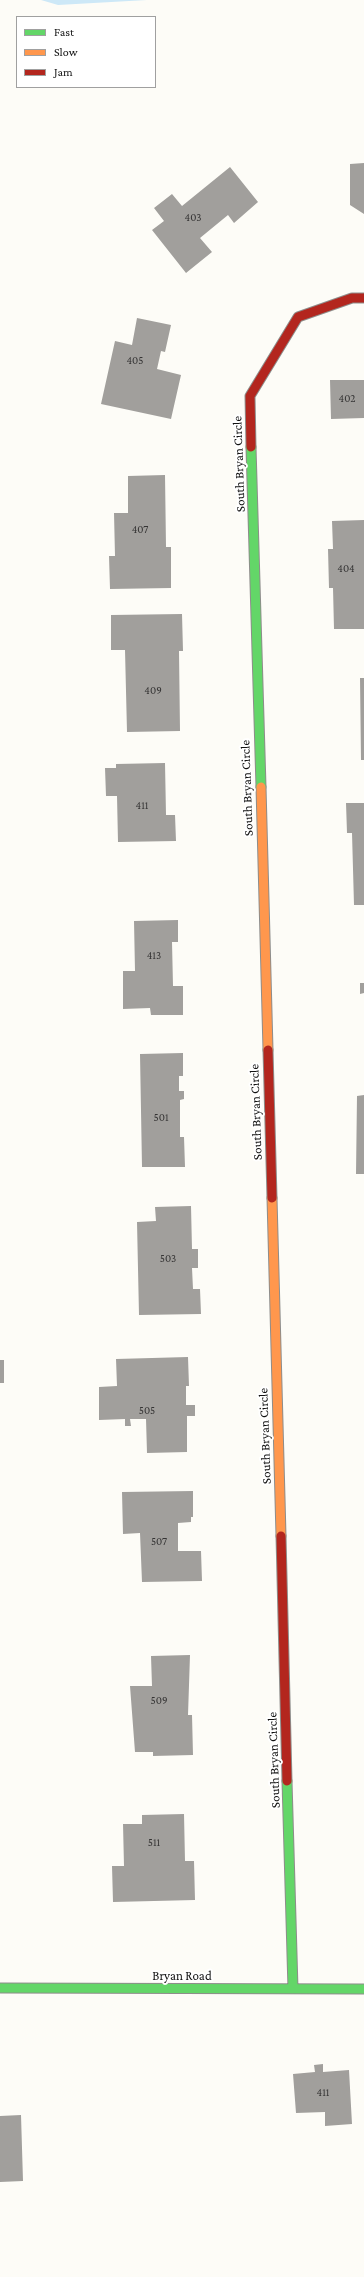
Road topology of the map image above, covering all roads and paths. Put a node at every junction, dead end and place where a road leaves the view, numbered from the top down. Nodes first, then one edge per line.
1 (364, 298) edge
2 (0, 1988) edge
3 (293, 1989) junction
4 (364, 1989) edge

1 - 3 street, South Bryan Circle
2 - 3 street, Bryan Road
3 - 4 street, Bryan Road

